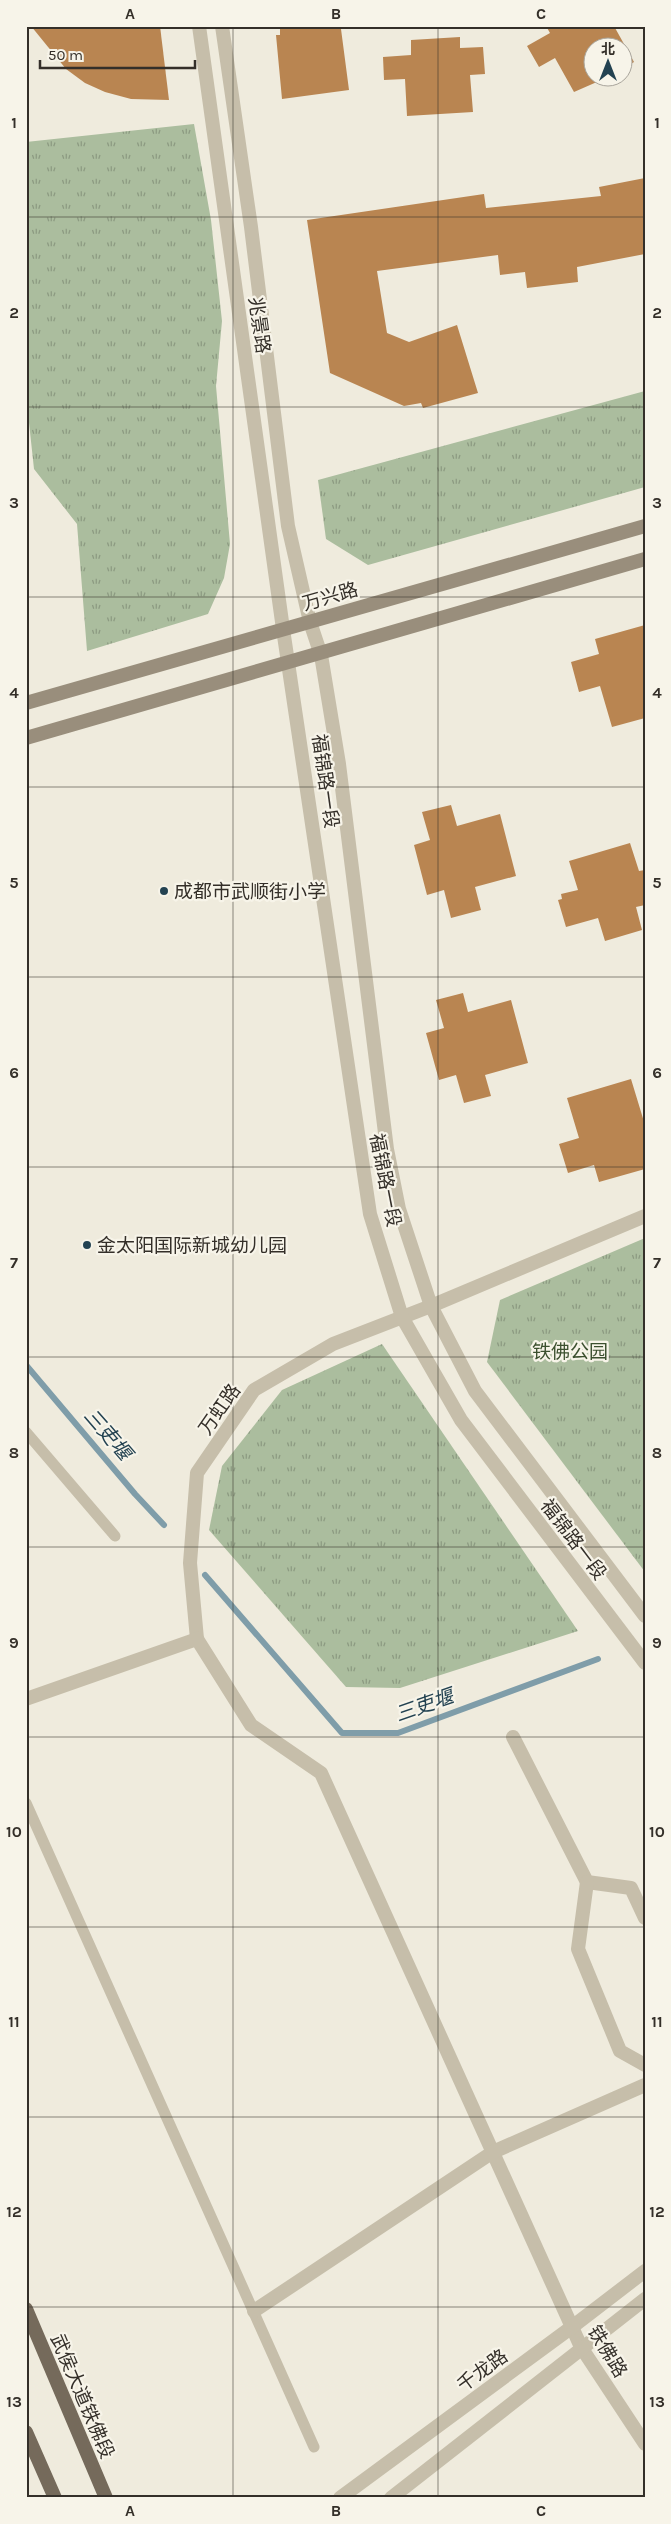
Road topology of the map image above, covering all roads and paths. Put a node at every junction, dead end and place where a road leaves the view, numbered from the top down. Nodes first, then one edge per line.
1 (199, 26) edge
2 (222, 26) edge
3 (645, 526) edge
4 (645, 559) edge
5 (310, 622) junction
6 (283, 629) junction
7 (321, 655) junction
8 (290, 663) junction
9 (26, 702) edge
10 (26, 738) edge
11 (645, 1216) edge
12 (431, 1306) junction
13 (402, 1317) junction
14 (26, 1432) edge
15 (115, 1536) dead end
16 (645, 1616) edge
17 (197, 1639) junction
18 (645, 1663) edge
19 (26, 1699) edge
20 (513, 1737) dead end
21 (26, 1803) edge
22 (587, 1882) junction
23 (645, 1918) edge
24 (645, 2065) edge
25 (645, 2085) edge
26 (493, 2152) junction
27 (645, 2271) edge
28 (645, 2299) edge
29 (26, 2309) edge
30 (254, 2311) junction
31 (572, 2327) junction
32 (581, 2347) junction
33 (26, 2432) edge
34 (645, 2444) edge
35 (314, 2447) dead end
36 (54, 2498) edge
37 (106, 2498) edge
38 (340, 2498) edge
39 (391, 2498) edge

1 - 6 street, 兆景路
2 - 5 street, 兆景路
3 - 5 main road, 万兴路
4 - 7 main road
5 - 6 main road, 万兴路
5 - 7 street, 福锦路一段
6 - 8 street, 福锦路一段
6 - 9 main road, 万兴路
7 - 8 main road
7 - 12 street, 福锦路一段
8 - 10 main road
8 - 13 street, 福锦路一段
11 - 12 street, 万虹路
12 - 13 street, 万虹路
12 - 16 street, 福锦路一段
13 - 17 street, 万虹路
13 - 18 street, 福锦路一段
14 - 15 lane
17 - 19 street
17 - 26 street, 铁佛路
20 - 22 street
21 - 30 lane
22 - 23 street
22 - 24 street
25 - 26 street
26 - 30 street
26 - 31 street, 铁佛路
27 - 31 street, 千龙路
28 - 32 street
29 - 37 main road, 武侯大道铁佛段
30 - 35 lane
31 - 32 street, 铁佛路
31 - 38 street, 千龙路
32 - 34 street, 铁佛路
32 - 39 street
33 - 36 main road

